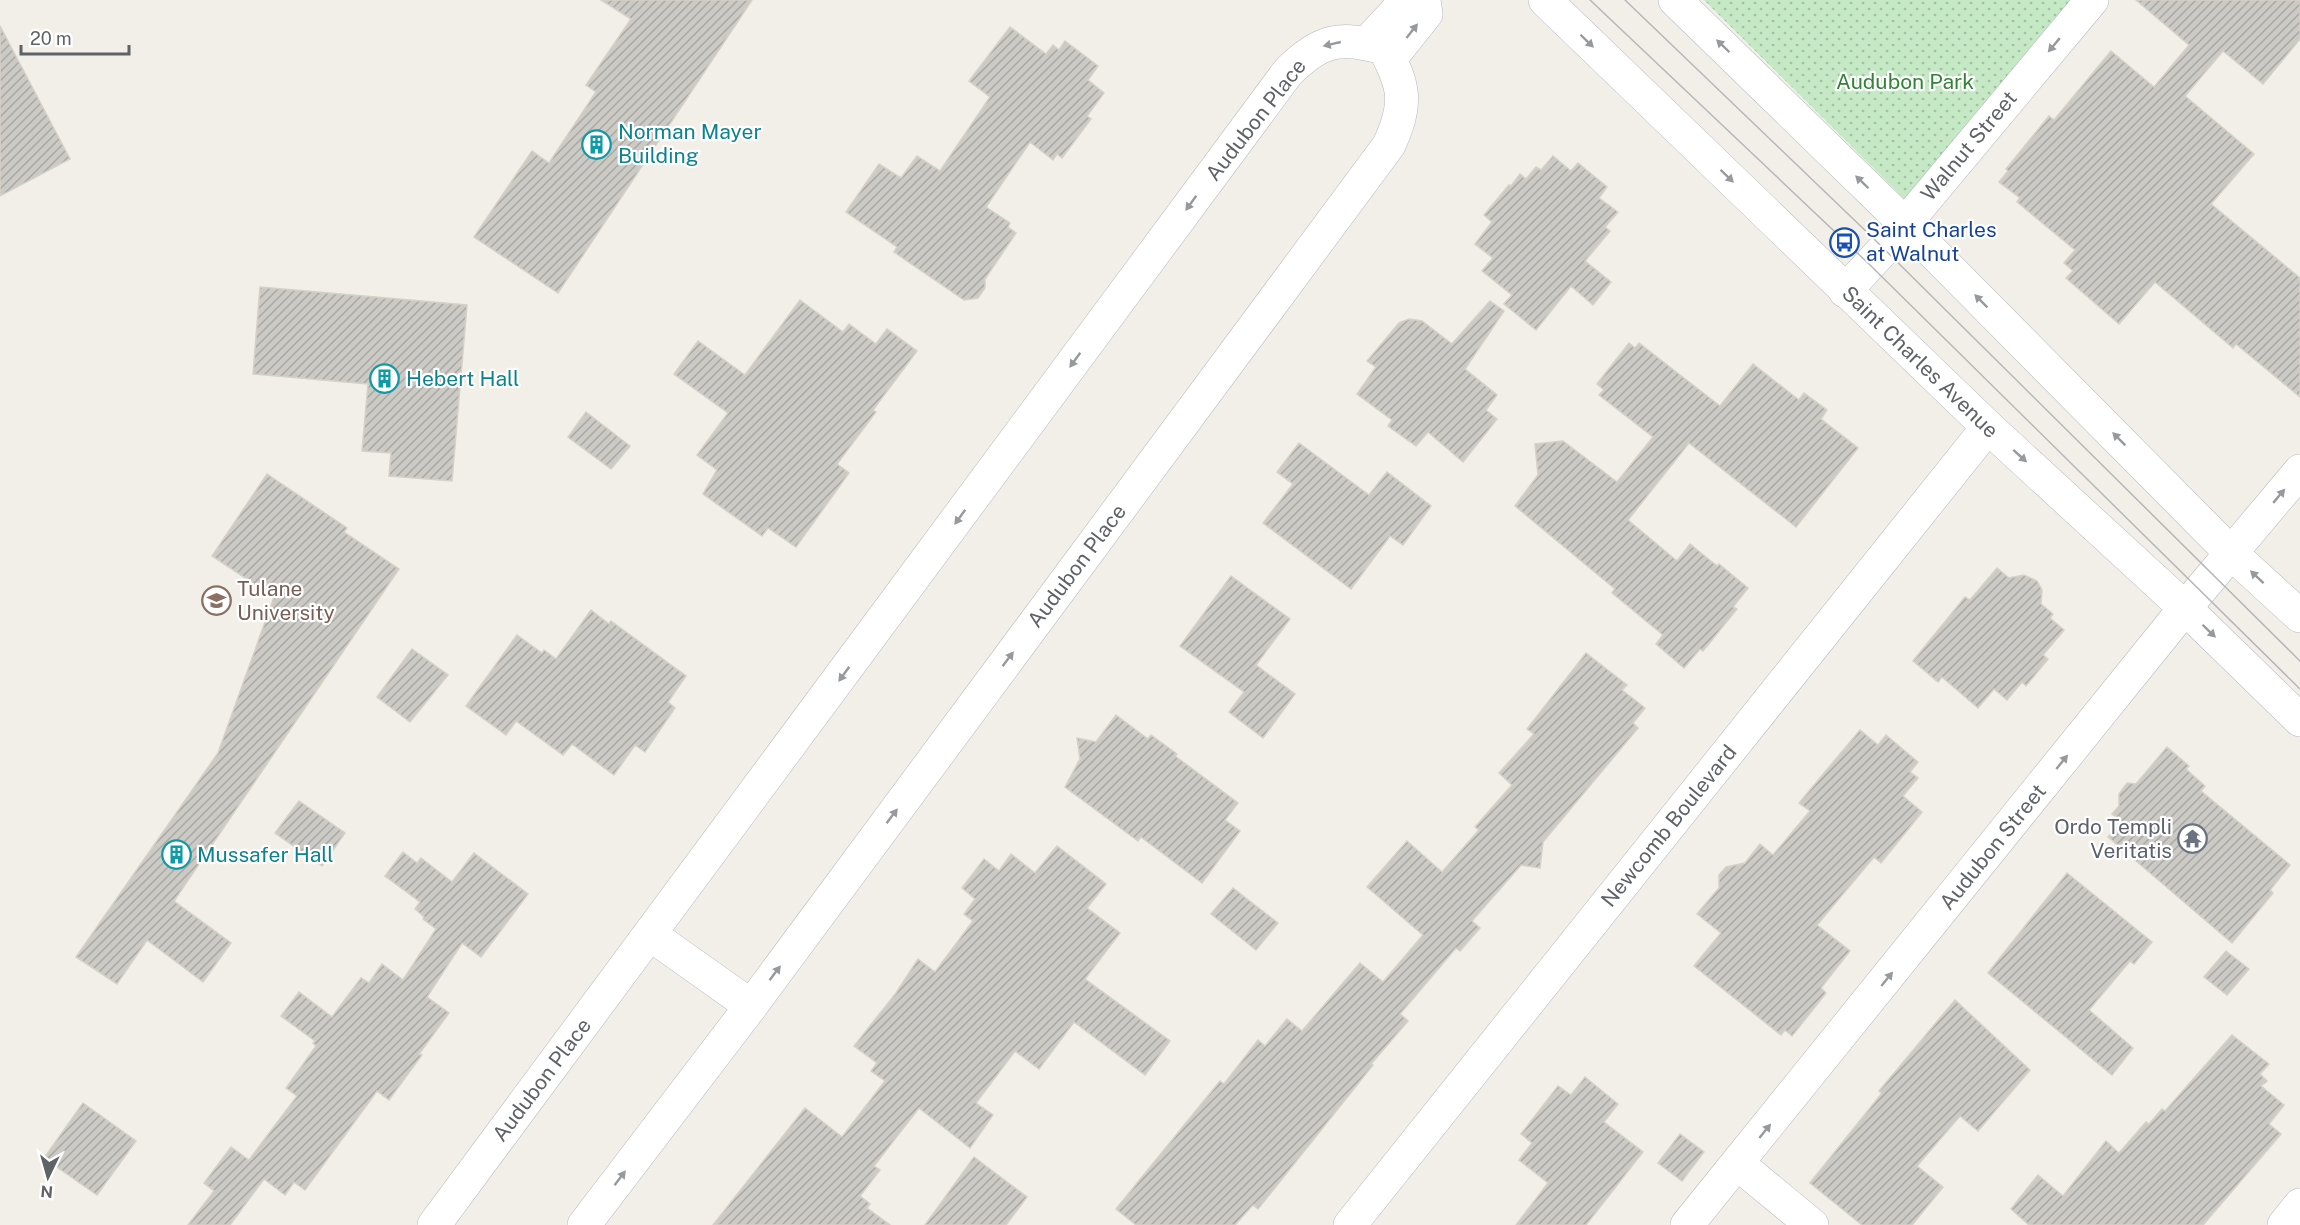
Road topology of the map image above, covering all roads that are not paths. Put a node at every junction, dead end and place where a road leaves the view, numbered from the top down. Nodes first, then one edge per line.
1 (1407, 0) edge
2 (1424, 0) edge
3 (1545, 0) edge
4 (1676, 0) edge
5 (2092, 0) edge
6 (1378, 51) junction
7 (1904, 224) junction
8 (1845, 291) junction
9 (1988, 427) junction
10 (2300, 471) edge
11 (2231, 553) junction
12 (2186, 608) junction
13 (2300, 616) edge
14 (2300, 720) edge
15 (651, 935) junction
16 (751, 1006) junction
17 (1738, 1164) junction
18 (2300, 1205) edge
19 (434, 1225) edge
20 (584, 1225) edge
21 (1350, 1225) edge
22 (1688, 1225) edge
23 (1812, 1225) edge
24 (2284, 1225) edge

1 - 6 street
6 -> 2 street
3 -> 8 street, Saint Charles Avenue
7 -> 4 street
5 -> 7 street, Walnut Street
6 -> 15 street, Audubon Place
16 -> 6 street, Audubon Place
7 - 8 street, Walnut Street
11 -> 7 street
8 - 9 street, Saint Charles Avenue
9 -> 12 street, Saint Charles Avenue
9 - 21 street, Newcomb Boulevard
11 -> 10 street, Audubon Street
11 - 12 street, Audubon Street
13 -> 11 street
12 -> 14 street, Saint Charles Avenue
17 -> 12 street, Audubon Street
15 - 16 street
15 - 19 street, Audubon Place
20 -> 16 street, Audubon Place
17 - 22 street, Audubon Street
17 - 23 street
18 - 24 street

